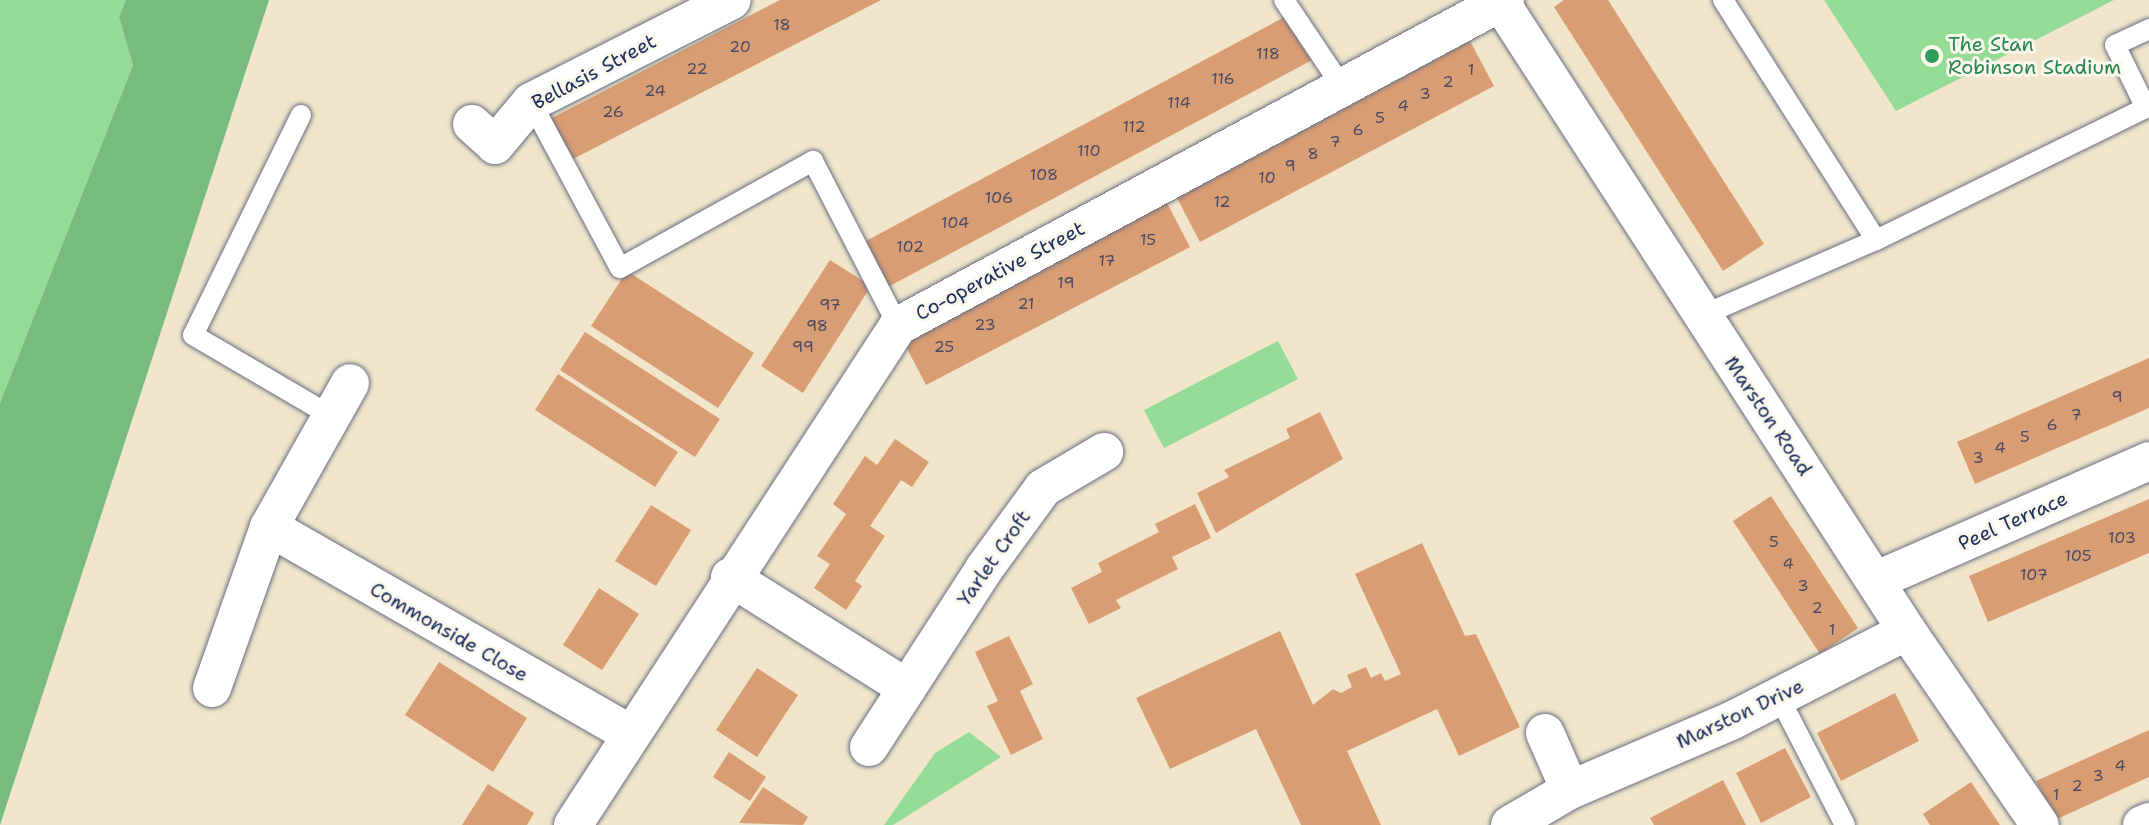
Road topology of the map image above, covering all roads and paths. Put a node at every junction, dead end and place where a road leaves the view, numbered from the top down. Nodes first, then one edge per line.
1 (732, 0) edge
2 (1284, 0) edge
3 (1723, 0) edge
4 (1502, 1) edge
5 (2149, 29) edge
6 (1341, 85) junction
7 (531, 102) junction
8 (301, 115) dead end
9 (472, 124) dead end
10 (1876, 240) junction
11 (1701, 316) junction
12 (898, 326) junction
13 (350, 383) dead end
14 (331, 416) junction
15 (1104, 452) dead end
16 (2149, 461) edge
17 (269, 527) junction
18 (730, 577) junction
19 (1877, 580) junction
20 (1907, 631) junction
21 (212, 688) dead end
22 (907, 688) junction
23 (1779, 697) junction
24 (1545, 733) dead end
25 (630, 734) junction
26 (869, 747) dead end
27 (1570, 790) junction
28 (2149, 822) edge
29 (573, 825) edge
30 (1510, 825) edge
31 (1845, 825) edge
32 (2040, 825) edge
33 (2142, 825) edge

1 - 7 street, Bellasis Street
2 - 6 lane
3 - 10 lane
4 - 6 street, Co-operative Street
4 - 11 street, Marston Road
5 - 10 lane
6 - 12 street, Co-operative Street
7 - 9 street, Bellasis Street
7 - 12 lane
8 - 14 lane
10 - 11 lane
11 - 19 street, Marston Road
12 - 18 street, Co-operative Street
13 - 14 street
14 - 17 street
15 - 22 street, Yarlet Croft
16 - 19 street, Peel Terrace
17 - 21 street
17 - 25 street, Commonside Close
18 - 22 street
18 - 25 street, Co-operative Street
19 - 20 street, Marston Road
20 - 23 street, Marston Drive
20 - 32 street, Marston Road
22 - 26 street, Yarlet Croft
23 - 27 street, Marston Drive
23 - 31 lane
24 - 27 street
25 - 29 street, Co-operative Street
27 - 30 street, Marston Drive
28 - 33 street

